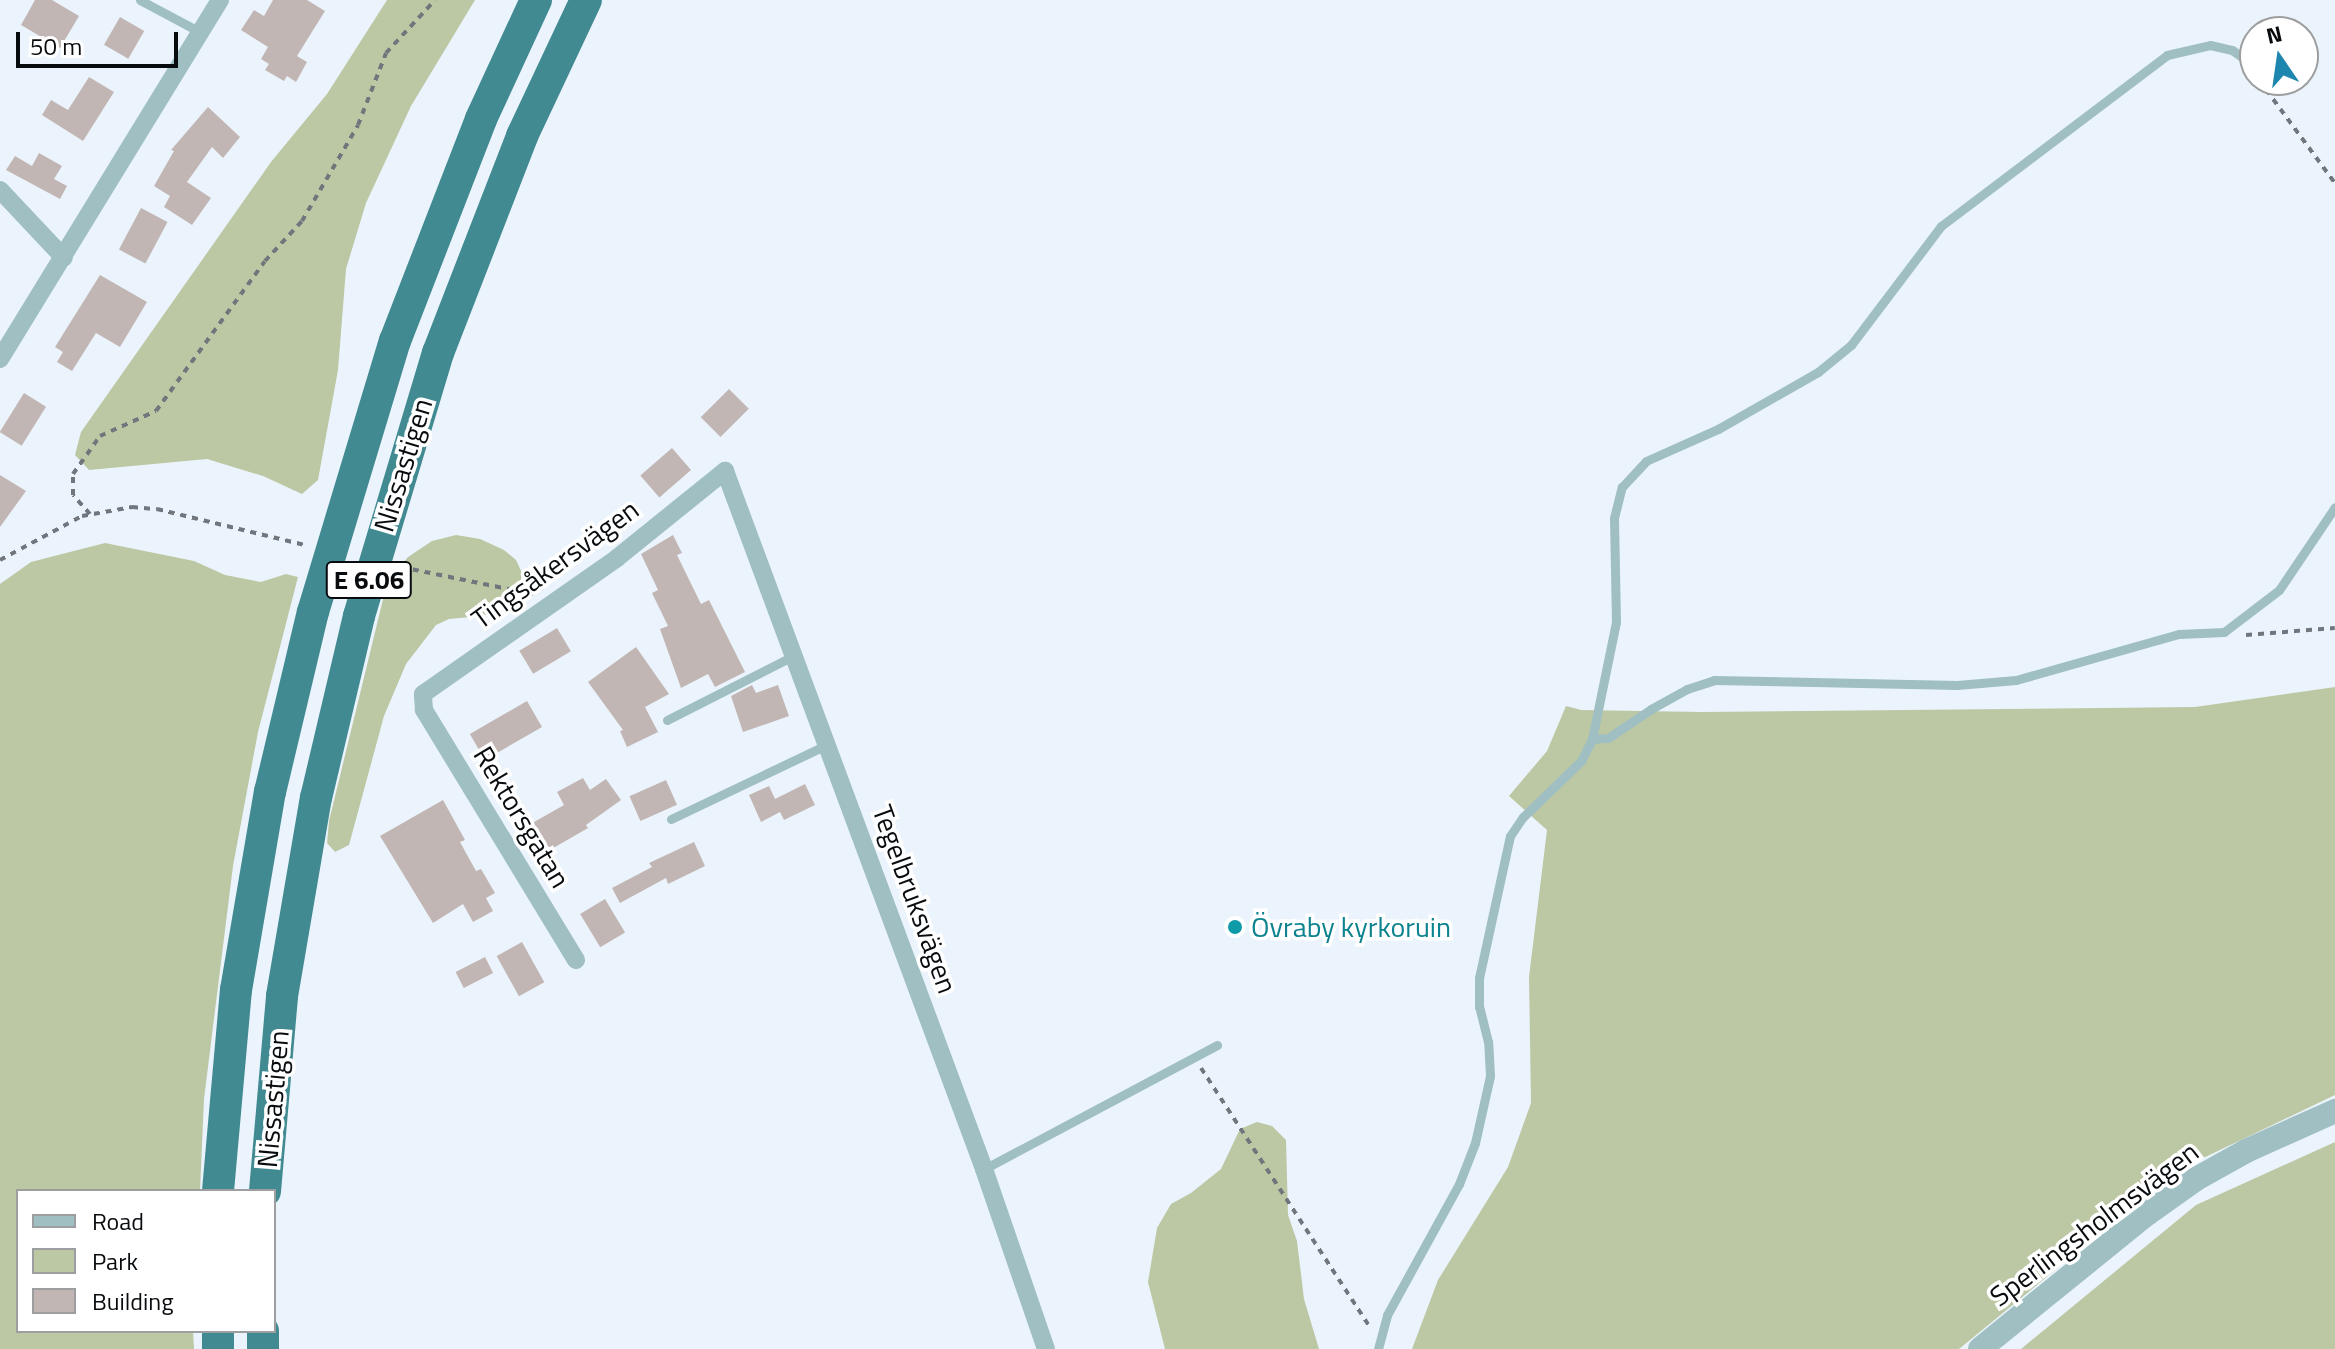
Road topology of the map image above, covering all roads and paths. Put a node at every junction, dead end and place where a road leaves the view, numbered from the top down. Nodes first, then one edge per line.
1 (140, 0) edge
2 (220, 0) edge
3 (435, 0) edge
4 (536, 0) edge
5 (586, 0) edge
6 (200, 32) junction
7 (2239, 55) edge
8 (2271, 96) edge
9 (2335, 183) edge
10 (0, 190) edge
11 (64, 258) junction
12 (0, 359) edge
13 (725, 471) joint
14 (2335, 507) edge
15 (90, 514) junction
16 (311, 547) dead end
17 (0, 560) edge
18 (395, 566) dead end
19 (548, 604) junction
20 (2335, 628) edge
21 (2224, 632) junction
22 (795, 655) junction
23 (421, 702) joint
24 (667, 720) dead end
25 (1592, 739) junction
26 (828, 744) junction
27 (671, 819) dead end
28 (576, 960) dead end
29 (1217, 1045) dead end
30 (1194, 1057) junction
31 (2335, 1111) edge
32 (984, 1169) junction
33 (218, 1189) edge
34 (265, 1189) edge
35 (1378, 1345) edge
36 (1046, 1349) edge
37 (1980, 1349) edge

1 - 6 lane
2 - 6 street
3 - 15 path
4 - 33 highway, Nissastigen / E 6.06
5 - 34 highway, Nissastigen / E 6.06
6 - 11 street
7 - 25 lane
8 - 9 path
10 - 11 street
11 - 12 street
13 - 19 street, Tingsåkersvägen
13 - 22 street, Tegelbruksvägen
14 - 21 lane
15 - 16 path
15 - 17 path
18 - 19 path
19 - 23 street, Tingsåkersvägen
20 - 21 path
21 - 25 lane
22 - 24 lane
22 - 26 street, Tegelbruksvägen
23 - 28 street, Rektorsgatan
25 - 35 lane
26 - 27 lane
26 - 32 street, Tegelbruksvägen
29 - 30 lane
30 - 32 lane
30 - 35 path
31 - 37 street, Sperlingsholmsvägen
32 - 36 street, Tegelbruksvägen

